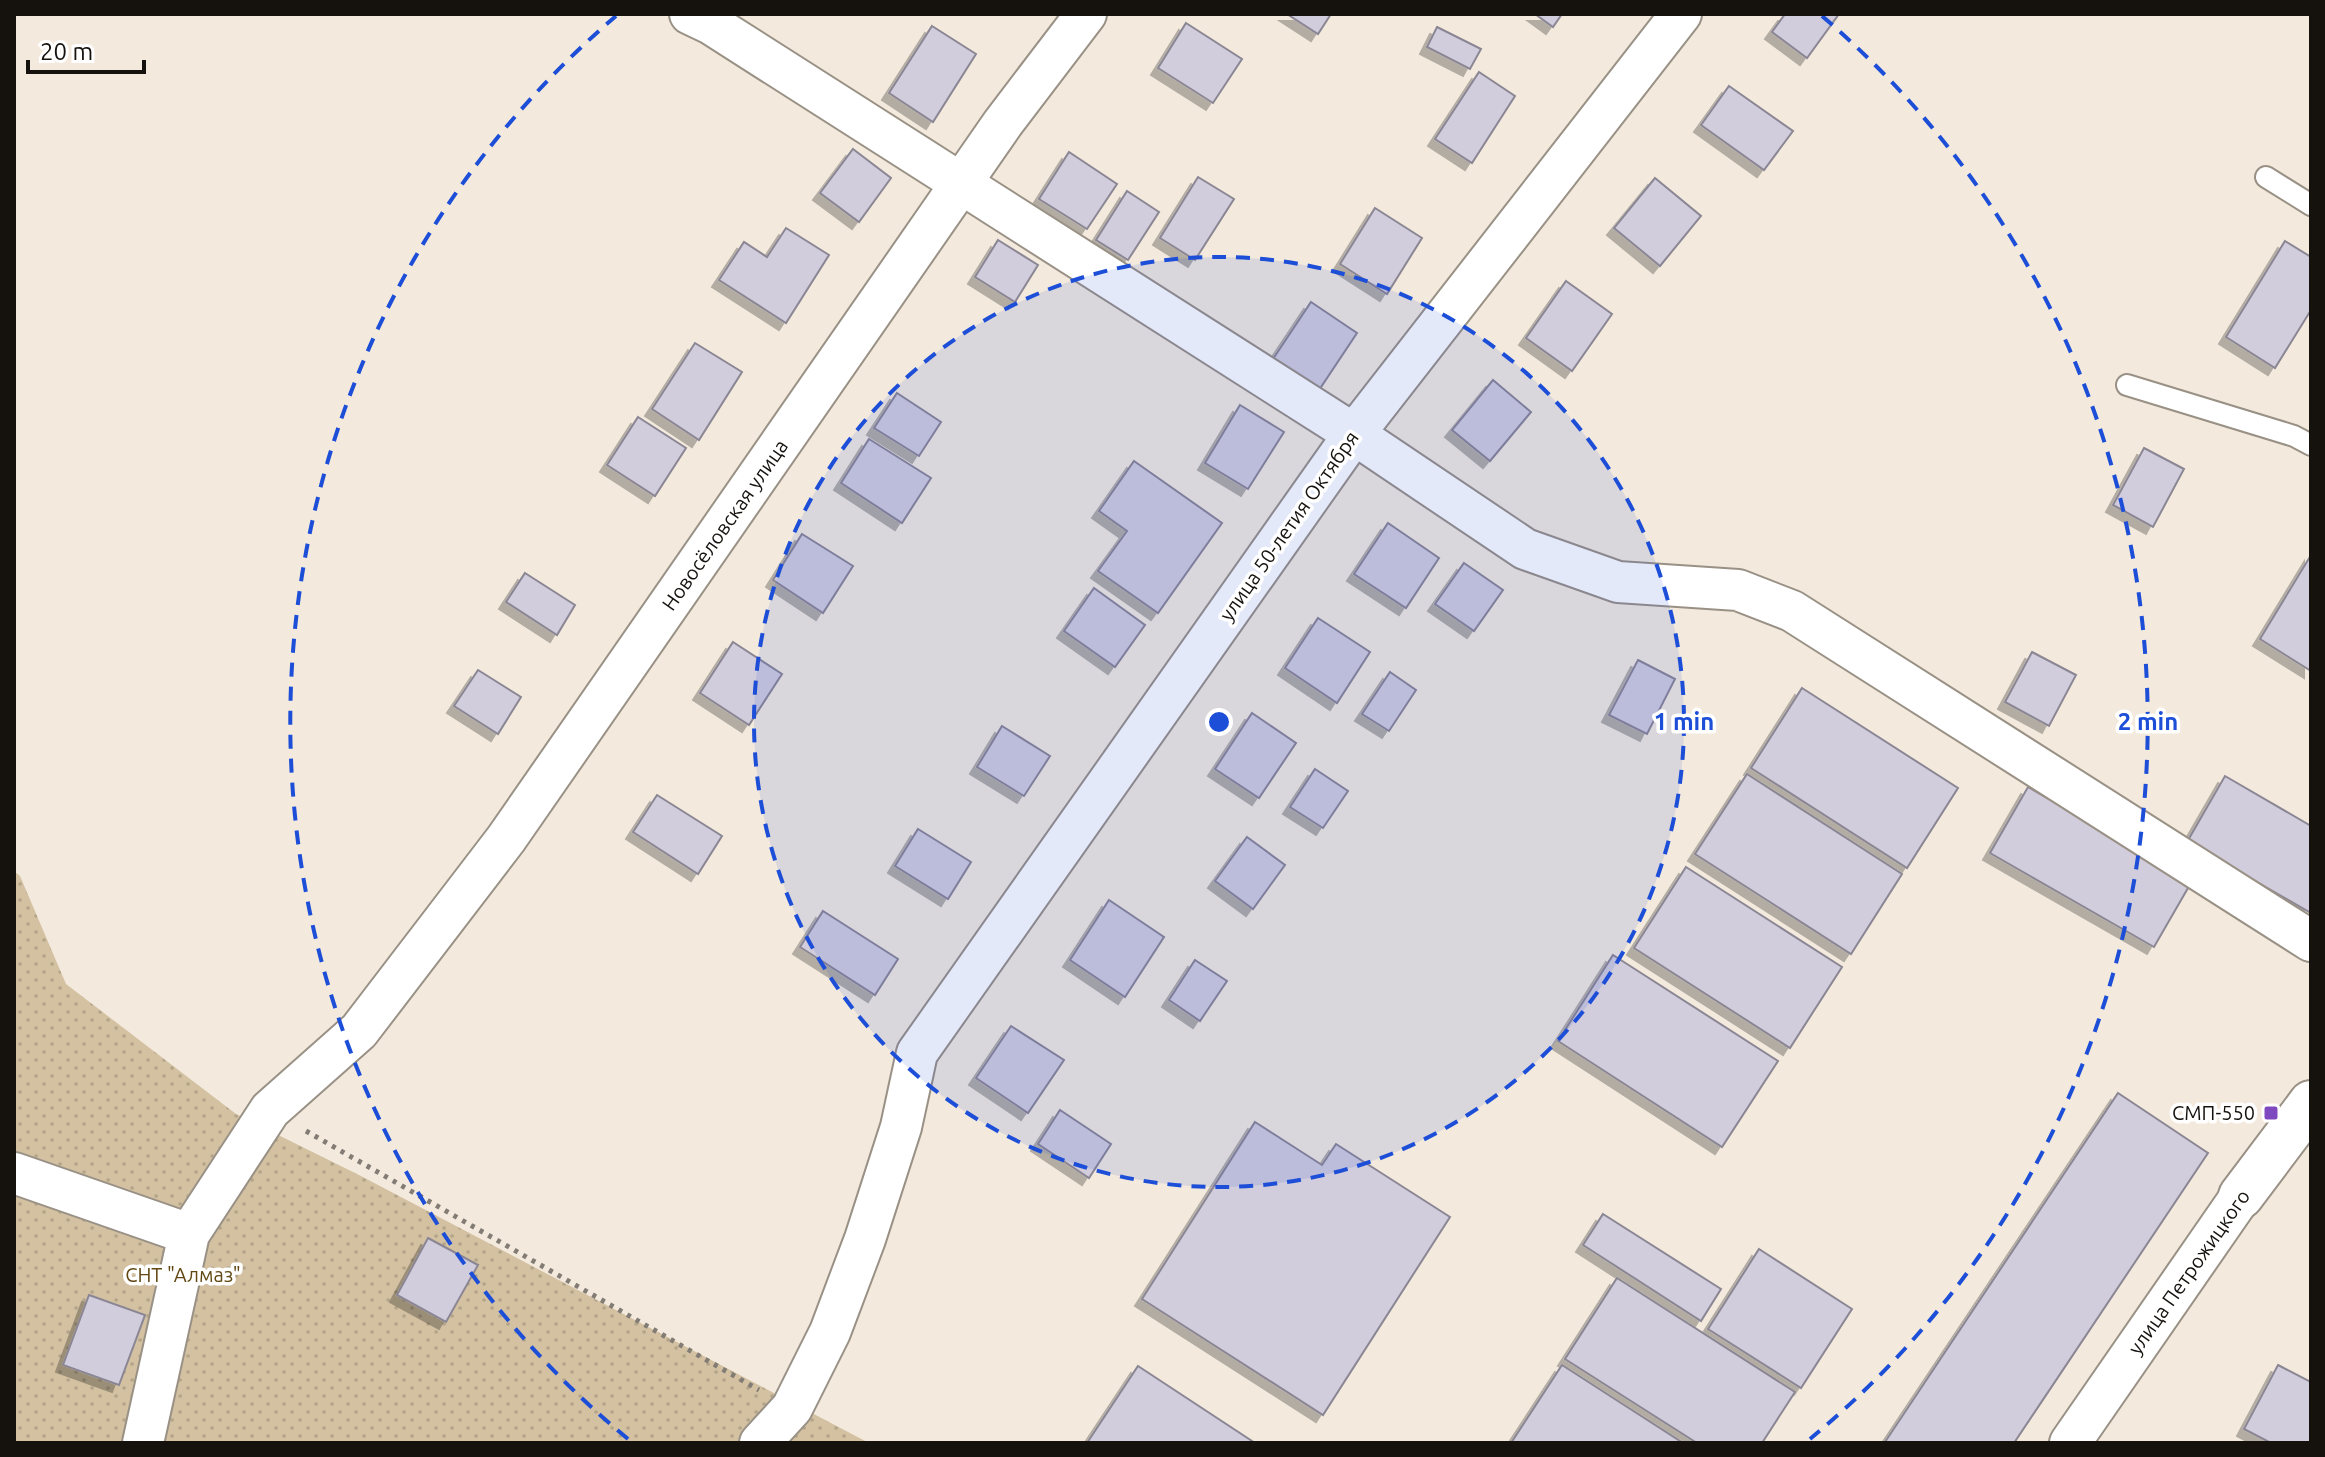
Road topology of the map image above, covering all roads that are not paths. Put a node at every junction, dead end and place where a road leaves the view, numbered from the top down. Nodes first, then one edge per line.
1 (690, 14) edge
2 (1086, 14) edge
3 (1681, 14) edge
4 (2266, 177) dead end
5 (963, 183) junction
6 (2311, 205) edge
7 (2127, 385) dead end
8 (1354, 434) junction
9 (2311, 445) edge
10 (2311, 941) edge
11 (2311, 1103) edge
12 (14, 1173) edge
13 (2241, 1196) joint
14 (189, 1234) junction
15 (143, 1443) edge
16 (760, 1443) edge
17 (2070, 1443) edge

1 - 5 street
2 - 5 street, Новосёловская улица
3 - 8 street, улица 50-летия Октября
4 - 6 lane
5 - 8 street
5 - 14 street, Новосёловская улица
7 - 9 lane
8 - 10 street
8 - 16 street, улица 50-летия Октября
11 - 13 street, улица Петрожицкого
12 - 14 street
13 - 17 street, улица Петрожицкого
14 - 15 street

